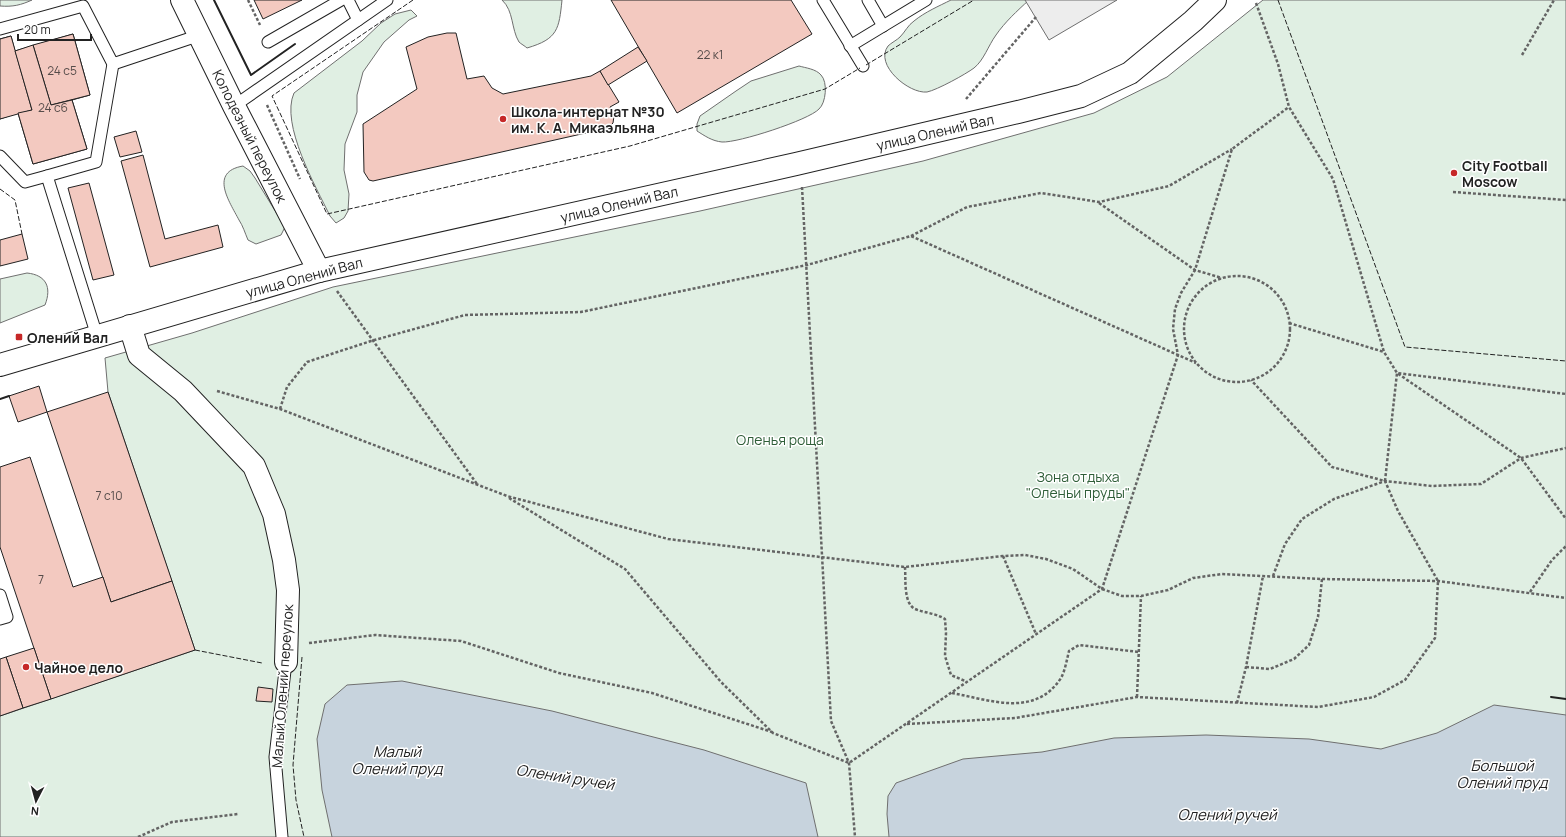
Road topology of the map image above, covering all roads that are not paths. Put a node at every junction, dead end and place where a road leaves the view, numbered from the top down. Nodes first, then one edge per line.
1 (182, 0) edge
2 (341, 0) edge
3 (348, 0) edge
4 (387, 0) edge
5 (823, 0) edge
6 (868, 0) edge
7 (926, 0) edge
8 (1215, 0) edge
9 (358, 20) junction
10 (884, 26) junction
11 (0, 29) edge
12 (200, 35) junction
13 (268, 42) road end
14 (850, 46) junction
15 (113, 64) junction
16 (863, 66) dead end
17 (234, 106) junction
18 (0, 156) edge
19 (47, 176) junction
20 (319, 271) junction
21 (130, 326) junction
22 (97, 336) junction
23 (0, 365) edge
24 (0, 595) edge
25 (0, 619) edge
26 (286, 662) joint
27 (282, 837) edge

1 - 12 main road, Колодезный переулок
2 - 13 lane
3 - 9 lane
4 - 9 lane
5 - 14 lane
6 - 10 lane
7 - 10 lane
8 - 20 main road, улица Олений Вал
9 - 17 lane
10 - 14 lane
11 - 15 lane
12 - 15 lane
12 - 17 main road, Колодезный переулок
14 - 16 lane
15 - 19 lane
17 - 20 main road, Колодезный переулок
18 - 19 lane
19 - 22 lane
20 - 21 main road, улица Олений Вал
21 - 22 main road, улица Олений Вал
21 - 26 main road, Малый Олений переулок
22 - 23 main road, улица Олений Вал
24 - 25 lane
26 - 27 lane, Малый Олений переулок

